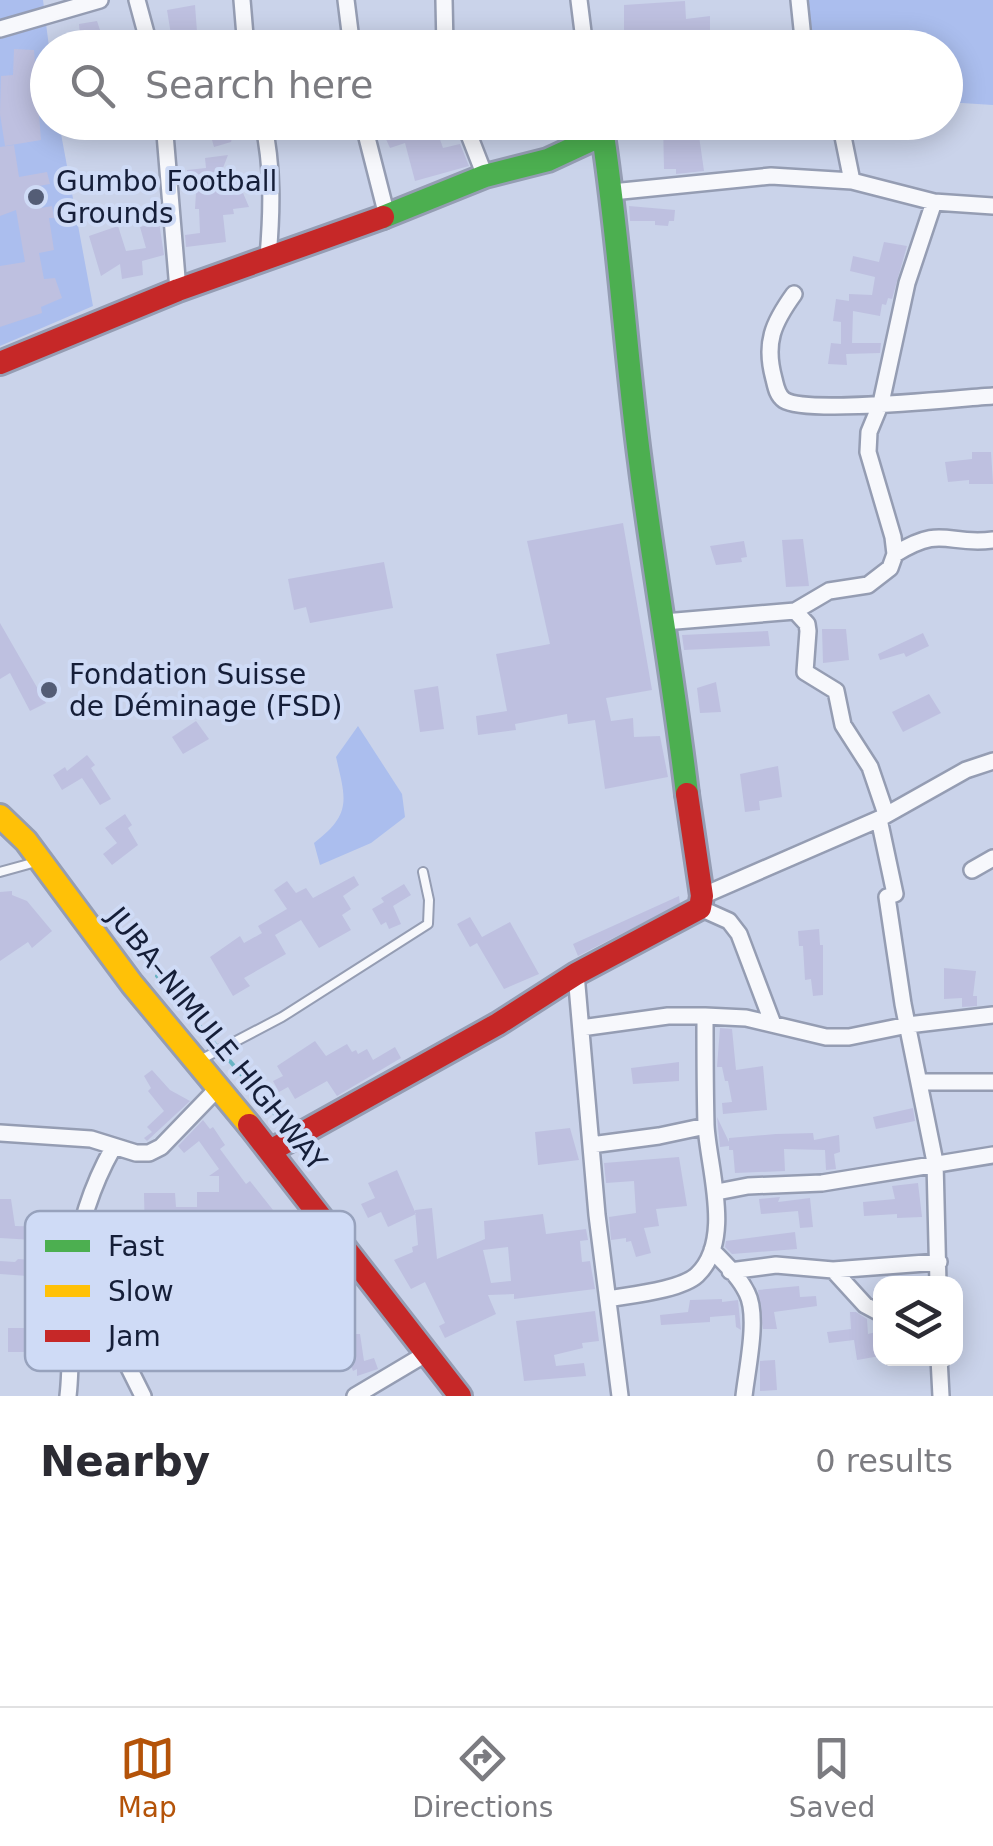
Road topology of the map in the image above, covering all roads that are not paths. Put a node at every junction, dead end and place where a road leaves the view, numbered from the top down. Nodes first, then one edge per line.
1 (100, 0) edge
2 (137, 0) edge
3 (242, 0) edge
4 (346, 0) edge
5 (444, 0) edge
6 (579, 0) edge
7 (799, 0) edge
8 (0, 28) edge
9 (145, 30) edge
10 (244, 30) edge
11 (350, 30) edge
12 (445, 30) edge
13 (583, 30) edge
14 (802, 30) edge
15 (166, 140) edge
16 (267, 140) edge
17 (368, 140) edge
18 (471, 140) edge
19 (582, 140) edge
20 (604, 140) edge
21 (844, 140) edge
22 (485, 176) junction
23 (852, 181) junction
24 (612, 192) junction
25 (934, 202) junction
26 (993, 206) edge
27 (387, 216) junction
28 (268, 257) junction
29 (178, 290) junction
30 (794, 294) dead end
31 (0, 363) edge
32 (993, 396) edge
33 (881, 403) junction
34 (993, 540) edge
35 (895, 554) junction
36 (795, 612) junction
37 (664, 622) junction
38 (993, 760) edge
39 (0, 816) edge
40 (882, 816) junction
41 (993, 858) edge
42 (41, 860) junction
43 (972, 870) dead end
44 (0, 872) edge
45 (424, 872) dead end
46 (701, 902) junction
47 (576, 974) junction
48 (993, 1014) edge
49 (705, 1016) junction
50 (773, 1024) junction
51 (908, 1025) junction
52 (581, 1028) junction
53 (196, 1062) junction
54 (921, 1082) junction
55 (993, 1082) edge
56 (217, 1088) junction
57 (706, 1126) junction
58 (0, 1133) edge
59 (591, 1145) junction
60 (113, 1148) junction
61 (270, 1151) junction
62 (993, 1156) edge
63 (935, 1162) junction
64 (717, 1192) junction
65 (83, 1211) edge
66 (317, 1211) edge
67 (712, 1250) junction
68 (355, 1261) edge
69 (938, 1262) junction
70 (730, 1270) junction
71 (834, 1270) junction
72 (938, 1276) edge
73 (608, 1299) junction
74 (873, 1309) edge
75 (428, 1352) dead end
76 (940, 1366) edge
77 (71, 1371) edge
78 (130, 1371) edge
79 (68, 1396) edge
80 (143, 1396) edge
81 (356, 1396) edge
82 (460, 1396) edge
83 (620, 1396) edge
84 (744, 1396) edge
85 (942, 1396) edge

1 - 8 street
2 - 9 street
3 - 10 street
4 - 11 street
5 - 12 street
6 - 13 street
7 - 14 street
15 - 29 street
16 - 28 street
17 - 27 street
18 - 22 street
19 - 22 street
20 - 24 street
21 - 23 street
22 - 27 street
23 - 24 street
23 - 25 street
24 - 37 street
25 - 26 street
25 - 33 street
27 - 28 street
28 - 29 street
29 - 31 street
30 - 33 street
32 - 33 street
33 - 35 street
34 - 35 street
35 - 36 street
36 - 37 street
36 - 40 street
37 - 46 street
38 - 40 street
39 - 42 street, JUBA–NIMULE HIGHWAY
40 - 46 street
40 - 51 street
41 - 43 street
42 - 44 lane
42 - 53 street, JUBA–NIMULE HIGHWAY
45 - 53 lane
46 - 47 street
46 - 50 street
47 - 52 street
47 - 61 street
48 - 51 street
49 - 50 street
49 - 52 street
49 - 57 street
50 - 51 street
51 - 54 street
52 - 59 street
53 - 56 street, JUBA–NIMULE HIGHWAY
54 - 55 street
54 - 63 street
56 - 60 street
56 - 61 street, JUBA–NIMULE HIGHWAY
57 - 59 street
57 - 64 street
58 - 60 street
59 - 73 street
60 - 65 street
61 - 66 street, JUBA–NIMULE HIGHWAY
62 - 63 street
63 - 64 street
63 - 69 street
64 - 67 street
67 - 70 street
67 - 73 street
68 - 82 street, JUBA–NIMULE HIGHWAY
69 - 71 street
69 - 72 street
70 - 71 street
70 - 84 street
71 - 74 street
73 - 83 street
75 - 81 street
76 - 85 street
77 - 79 street
78 - 80 street

